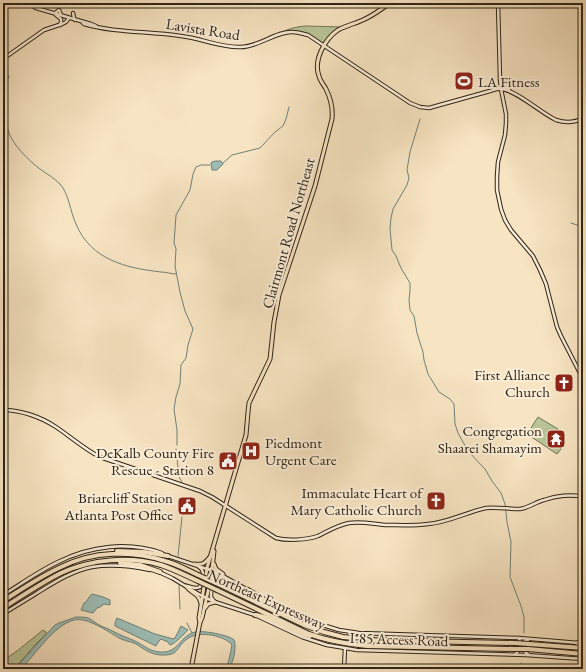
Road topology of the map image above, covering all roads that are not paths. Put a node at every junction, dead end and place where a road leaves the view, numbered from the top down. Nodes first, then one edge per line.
1 (28, 3) edge
2 (390, 3) edge
3 (498, 3) edge
4 (53, 13) junction
5 (73, 14) dead end
6 (69, 18) junction
7 (76, 20) junction
8 (60, 25) junction
9 (324, 46) junction
10 (3, 59) edge
11 (500, 79) junction
12 (500, 89) junction
13 (511, 92) junction
14 (502, 98) junction
15 (583, 118) edge
16 (583, 379) edge
17 (3, 410) edge
18 (583, 496) edge
19 (225, 506) junction
20 (214, 548) junction
21 (102, 554) junction
22 (168, 556) junction
23 (211, 556) junction
24 (112, 560) junction
25 (213, 562) junction
26 (194, 564) junction
27 (208, 568) junction
28 (212, 570) junction
29 (160, 572) junction
30 (223, 576) junction
31 (186, 586) junction
32 (248, 590) junction
33 (3, 595) edge
34 (202, 596) junction
35 (206, 598) junction
36 (3, 601) edge
37 (215, 602) junction
38 (201, 605) junction
39 (3, 608) edge
40 (204, 609) junction
41 (3, 614) edge
42 (255, 615) junction
43 (200, 622) junction
44 (304, 625) junction
45 (315, 636) junction
46 (512, 638) junction
47 (519, 638) junction
48 (540, 639) junction
49 (518, 642) junction
50 (581, 642) edge
51 (344, 648) junction
52 (583, 648) edge
53 (515, 654) junction
54 (583, 654) edge
55 (530, 655) junction
56 (583, 659) edge
57 (191, 669) edge
58 (344, 669) edge

1 - 4 main road
2 - 9 main road, Clairmont Road Northeast
3 - 11 main road
4 - 6 main road, Lavista Road
4 - 8 main road
5 - 7 main road
6 - 7 main road, Lavista Road
6 - 8 main road
7 - 9 main road, Lavista Road
8 - 10 main road
9 - 12 main road, Lavista Road
9 - 19 main road, Clairmont Road Northeast
11 - 12 main road
11 - 13 main road
12 - 13 main road
12 - 14 main road
13 - 14 main road
13 - 15 main road
14 - 16 main road
17 - 19 main road
18 - 19 main road
19 - 20 main road, Clairmont Road Northeast
20 - 23 main road, Clairmont Road Northeast
20 - 25 main road, Clairmont Road Northeast
21 - 22 highway
21 - 36 highway, Northeast Expressway
21 - 44 highway, Northeast Expressway, bridge
22 - 26 main road
22 - 33 main road
23 - 26 main road
23 - 27 main road, Clairmont Road Northeast
24 - 29 highway
24 - 39 highway, Northeast Expressway
24 - 45 highway, Northeast Expressway, bridge
25 - 28 main road, Clairmont Road Northeast
25 - 30 main road
26 - 27 main road
26 - 31 main road
27 - 28 main road
27 - 34 main road, Clairmont Road Northeast
28 - 30 main road
28 - 35 main road, Clairmont Road Northeast
29 - 31 main road, I-85 Access Road
29 - 41 main road, I-85 Access Road
30 - 32 main road
30 - 37 main road
31 - 34 main road, I-85 Access Road
31 - 38 main road
32 - 44 highway
32 - 46 main road, I-85 Access Road
34 - 35 main road, I-85 Access Road
34 - 38 main road, Clairmont Road Northeast
35 - 37 main road, I-85 Access Road
35 - 40 main road, Clairmont Road Northeast
37 - 40 main road
37 - 42 main road, I-85 Access Road
38 - 43 main road, Clairmont Road Northeast
40 - 43 main road, Clairmont Road Northeast
42 - 45 highway
42 - 51 main road, I-85 Access Road
43 - 57 main road, Clairmont Road Northeast
44 - 49 highway, Northeast Expressway
45 - 54 highway, Northeast Expressway, bridge
46 - 47 main road, I-85 Access Road
46 - 49 main road
47 - 48 main road, I-85 Access Road
47 - 49 main road
48 - 50 main road, I-85 Access Road
48 - 55 main road
49 - 52 highway, Northeast Expressway, bridge
49 - 53 main road
51 - 53 main road, I-85 Access Road
51 - 58 main road
53 - 55 main road, I-85 Access Road
55 - 56 main road, I-85 Access Road

